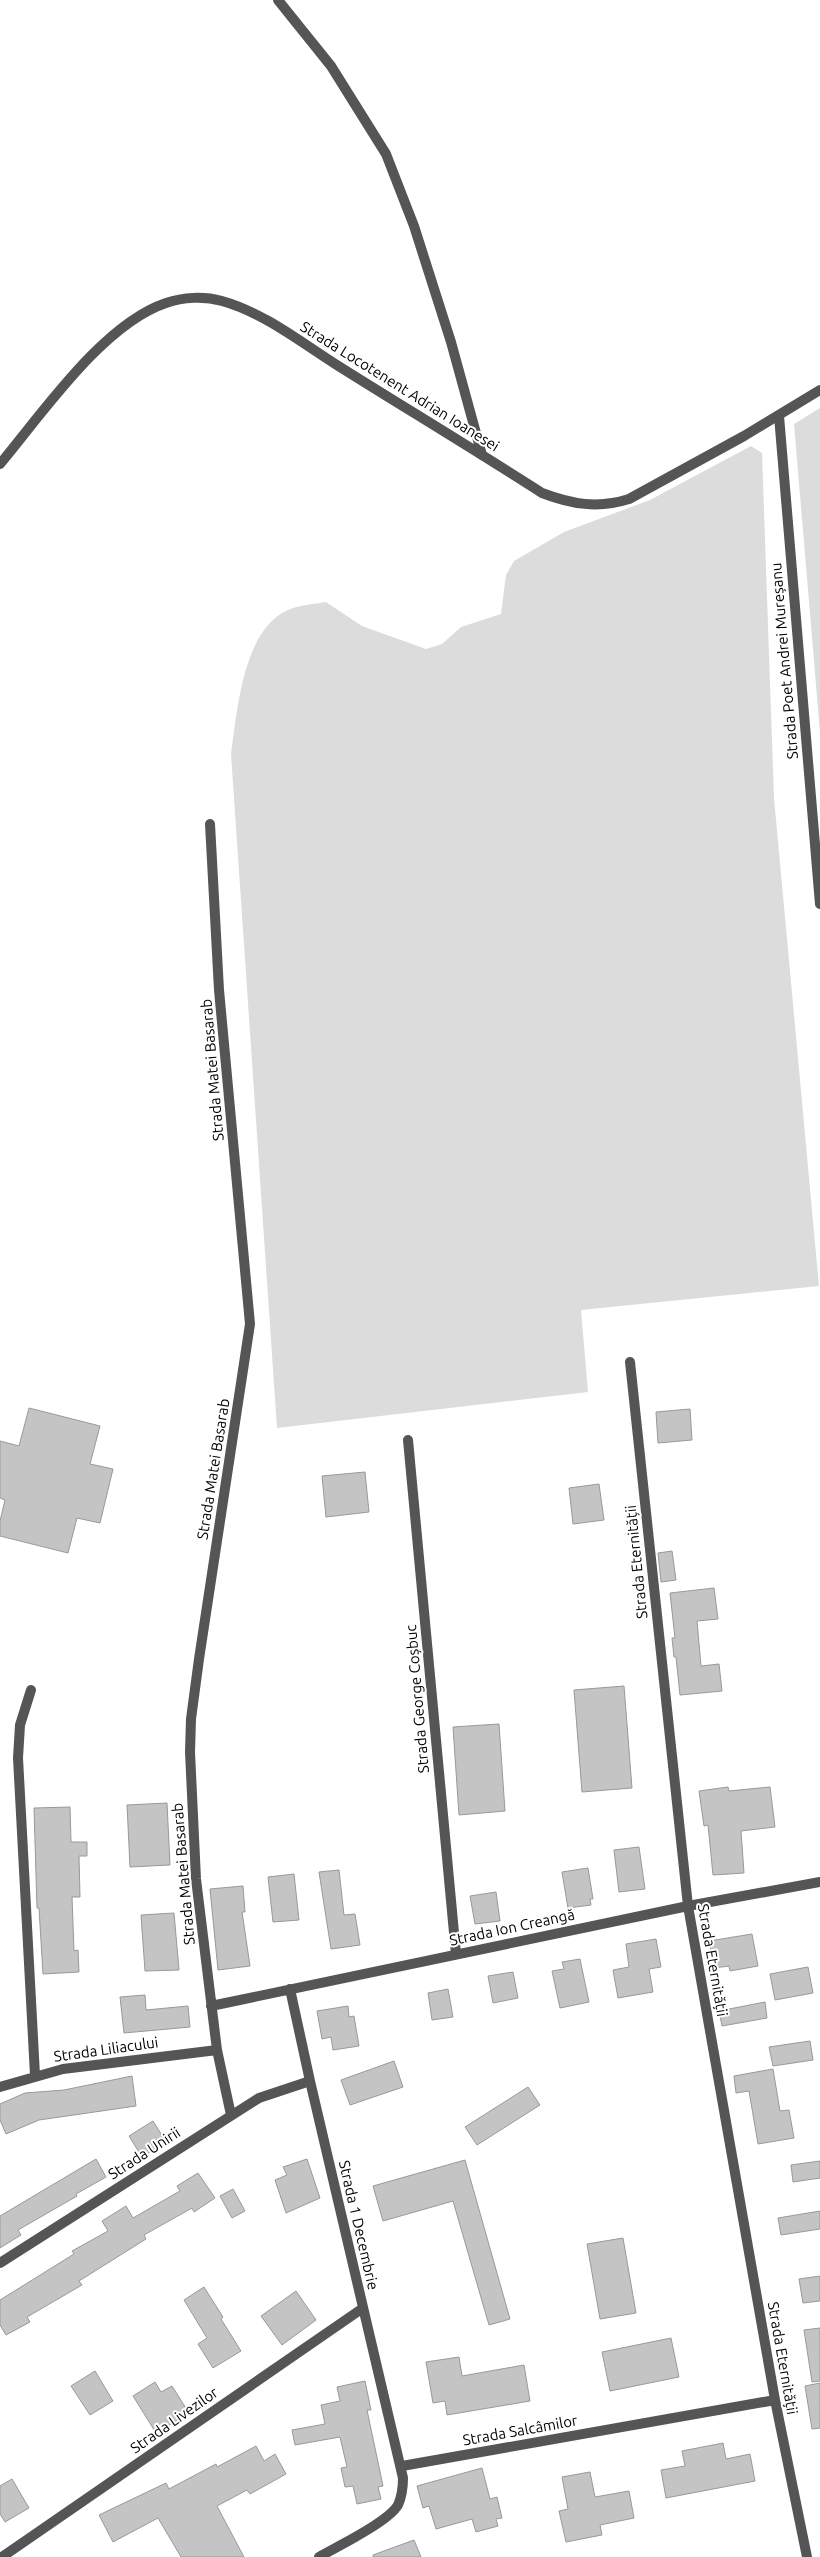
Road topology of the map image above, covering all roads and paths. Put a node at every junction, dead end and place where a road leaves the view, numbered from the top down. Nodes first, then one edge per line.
1 (278, 0) edge
2 (820, 390) edge
3 (779, 416) junction
4 (482, 455) junction
5 (0, 464) edge
6 (210, 824) dead end
7 (820, 904) edge
8 (630, 1362) dead end
9 (408, 1440) dead end
10 (31, 1690) dead end
11 (820, 1882) edge
12 (688, 1906) junction
13 (456, 1954) junction
14 (290, 1989) junction
15 (211, 2006) junction
16 (217, 2050) junction
17 (35, 2075) junction
18 (310, 2081) junction
19 (0, 2087) edge
20 (231, 2116) junction
21 (0, 2263) edge
22 (363, 2308) junction
23 (775, 2400) junction
24 (402, 2466) junction
25 (2, 2557) edge
26 (319, 2557) edge
27 (807, 2557) edge

1 - 4 street
2 - 3 street, Strada Locotenent Adrian Ioanesei
3 - 4 street, Strada Locotenent Adrian Ioanesei
3 - 7 street, Strada Poet Andrei Mureșanu
4 - 5 street, Strada Locotenent Adrian Ioanesei
6 - 15 street, Strada Matei Basarab
8 - 12 street, Strada Eternității
9 - 13 street, Strada George Coșbuc
10 - 17 street
11 - 12 street, Strada Ion Creangă
12 - 13 street, Strada Ion Creangă
12 - 23 street, Strada Eternității
13 - 14 street, Strada Ion Creangă
14 - 15 street, Strada Ion Creangă
14 - 18 street, Strada 1 Decembrie
15 - 16 street, Strada Matei Basarab
16 - 17 street, Strada Liliacului
16 - 20 street, Strada Matei Basarab
17 - 19 street, Strada Liliacului
18 - 20 street, Strada Unirii
18 - 22 street, Strada 1 Decembrie
20 - 21 street, Strada Unirii
22 - 24 street, Strada 1 Decembrie
22 - 25 street, Strada Livezilor
23 - 24 street, Strada Salcâmilor
23 - 27 street, Strada Eternității
24 - 26 street

